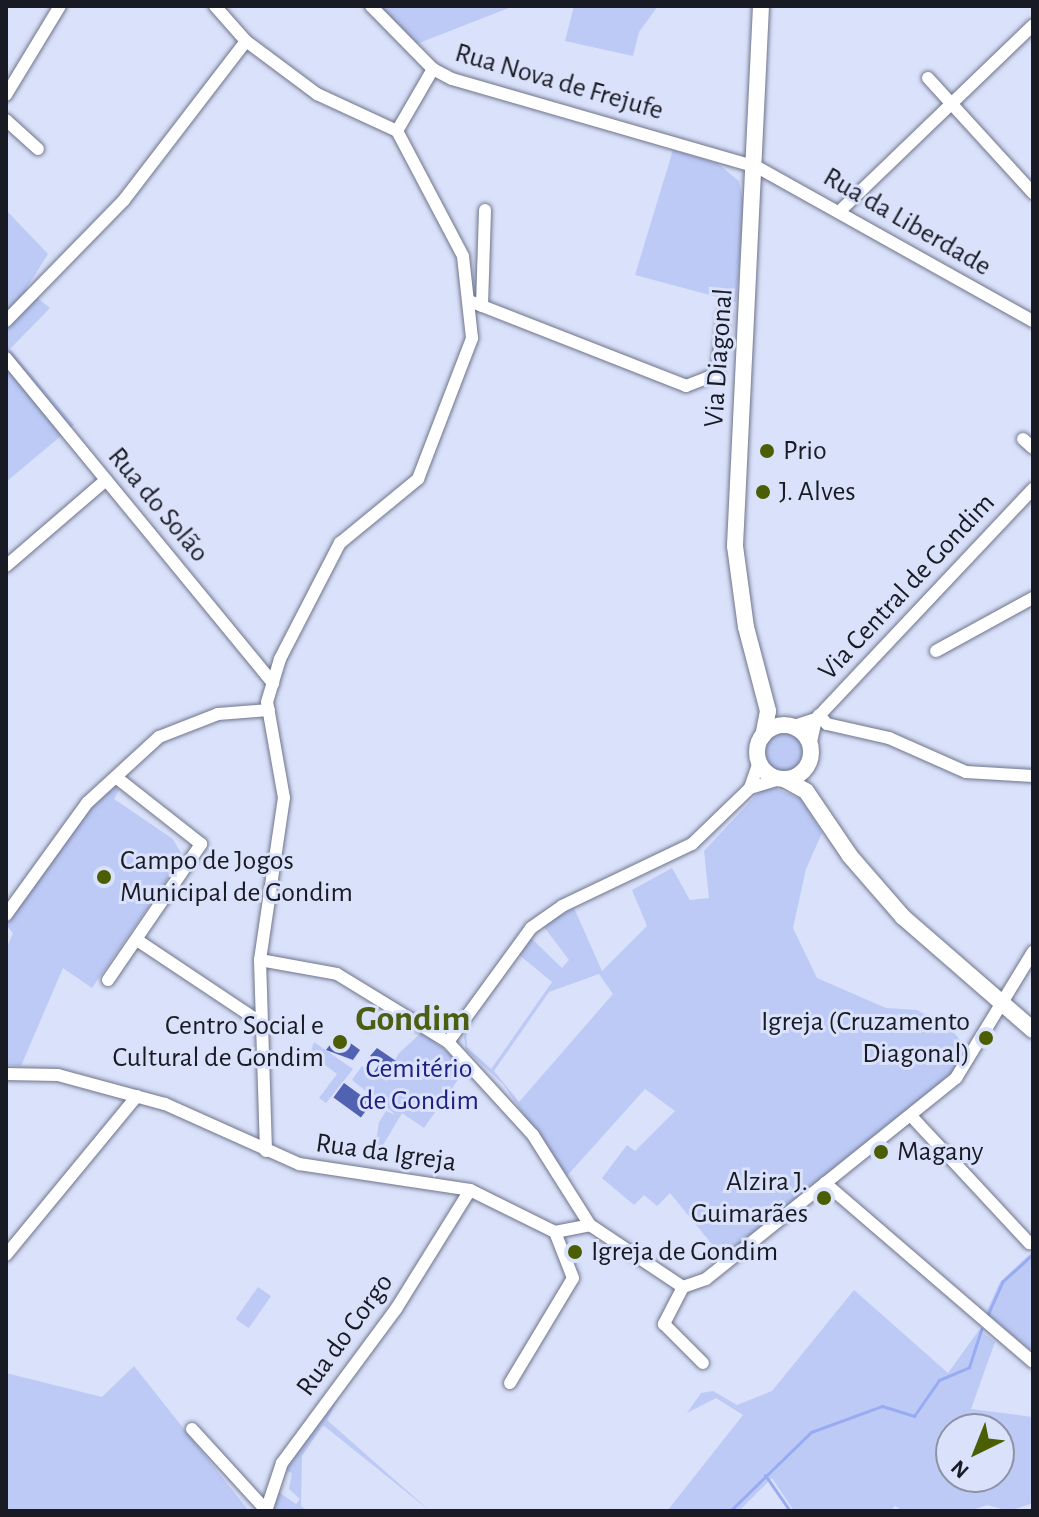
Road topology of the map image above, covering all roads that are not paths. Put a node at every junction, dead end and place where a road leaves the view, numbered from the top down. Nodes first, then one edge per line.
1 (60, 6) edge
2 (215, 6) edge
3 (371, 6) edge
4 (761, 6) edge
5 (1033, 25) edge
6 (246, 41) junction
7 (433, 69) junction
8 (928, 78) dead end
9 (6, 95) edge
10 (954, 104) junction
11 (6, 120) edge
12 (397, 131) junction
13 (38, 149) dead end
14 (757, 167) junction
15 (1033, 193) edge
16 (842, 209) junction
17 (485, 210) dead end
18 (477, 304) junction
19 (724, 313) dead end
20 (6, 321) edge
21 (1033, 321) edge
22 (6, 358) edge
23 (106, 480) junction
24 (1033, 489) edge
25 (6, 566) edge
26 (1033, 598) edge
27 (936, 651) dead end
28 (273, 683) junction
29 (269, 710) junction
30 (768, 711) junction
31 (818, 717) junction
32 (789, 726) junction
33 (763, 736) junction
34 (810, 746) junction
35 (759, 762) junction
36 (806, 767) junction
37 (1033, 776) edge
38 (116, 777) junction
39 (781, 779) junction
40 (750, 788) junction
41 (806, 791) junction
42 (6, 915) edge
43 (137, 940) junction
44 (1033, 952) edge
45 (260, 960) junction
46 (108, 980) dead end
47 (1002, 1003) junction
48 (260, 1022) junction
49 (1033, 1030) edge
50 (448, 1042) junction
51 (6, 1074) edge
52 (137, 1096) junction
53 (913, 1118) junction
54 (266, 1151) junction
55 (825, 1183) junction
56 (470, 1190) junction
57 (590, 1225) junction
58 (555, 1232) junction
59 (1029, 1243) dead end
60 (6, 1255) edge
61 (683, 1287) junction
62 (1033, 1362) edge
63 (703, 1363) dead end
64 (510, 1383) dead end
65 (192, 1429) dead end
66 (266, 1510) edge

1 - 9 street
2 - 6 street
3 - 7 street, Rua Nova de Frejufe
4 - 14 main road, Via Diagonal
5 - 10 street
6 - 12 street
6 - 20 street
7 - 12 street
7 - 14 street, Rua Nova de Frejufe
8 - 10 street
10 - 15 street
10 - 16 street
11 - 13 street
12 - 18 street
14 - 16 street, Rua da Liberdade
14 - 30 main road, Via Diagonal
16 - 21 street, Rua da Liberdade
17 - 18 street
18 - 19 street
18 - 28 street
22 - 23 street, Rua do Solão
23 - 25 street
23 - 28 street, Rua do Solão
24 - 31 street, Via Central de Gondim
26 - 27 street
28 - 29 street
29 - 38 street
29 - 45 street
30 - 32 main road
30 - 33 main road, Via Diagonal
31 - 32 street, Via Central de Gondim
31 - 34 street, Via Central de Gondim
31 - 37 street
32 - 33 main road
32 - 34 main road
33 - 35 main road, Via Diagonal
34 - 36 main road
35 - 39 main road
35 - 40 street
36 - 39 main road
36 - 41 main road
38 - 42 street
38 - 43 street
39 - 40 street
39 - 41 main road
40 - 50 street
41 - 47 main road
43 - 46 street
43 - 48 street
44 - 47 street
45 - 48 street
45 - 50 street
47 - 49 main road
47 - 53 street
48 - 54 street
50 - 57 street
51 - 52 street, Rua da Igreja
52 - 54 street, Rua da Igreja
52 - 60 street
53 - 55 street
53 - 59 street
54 - 56 street, Rua da Igreja
55 - 61 street
55 - 62 street
56 - 58 street, Rua da Igreja
56 - 66 street, Rua do Corgo
57 - 58 street
57 - 61 street
58 - 64 street
61 - 63 street
65 - 66 street

